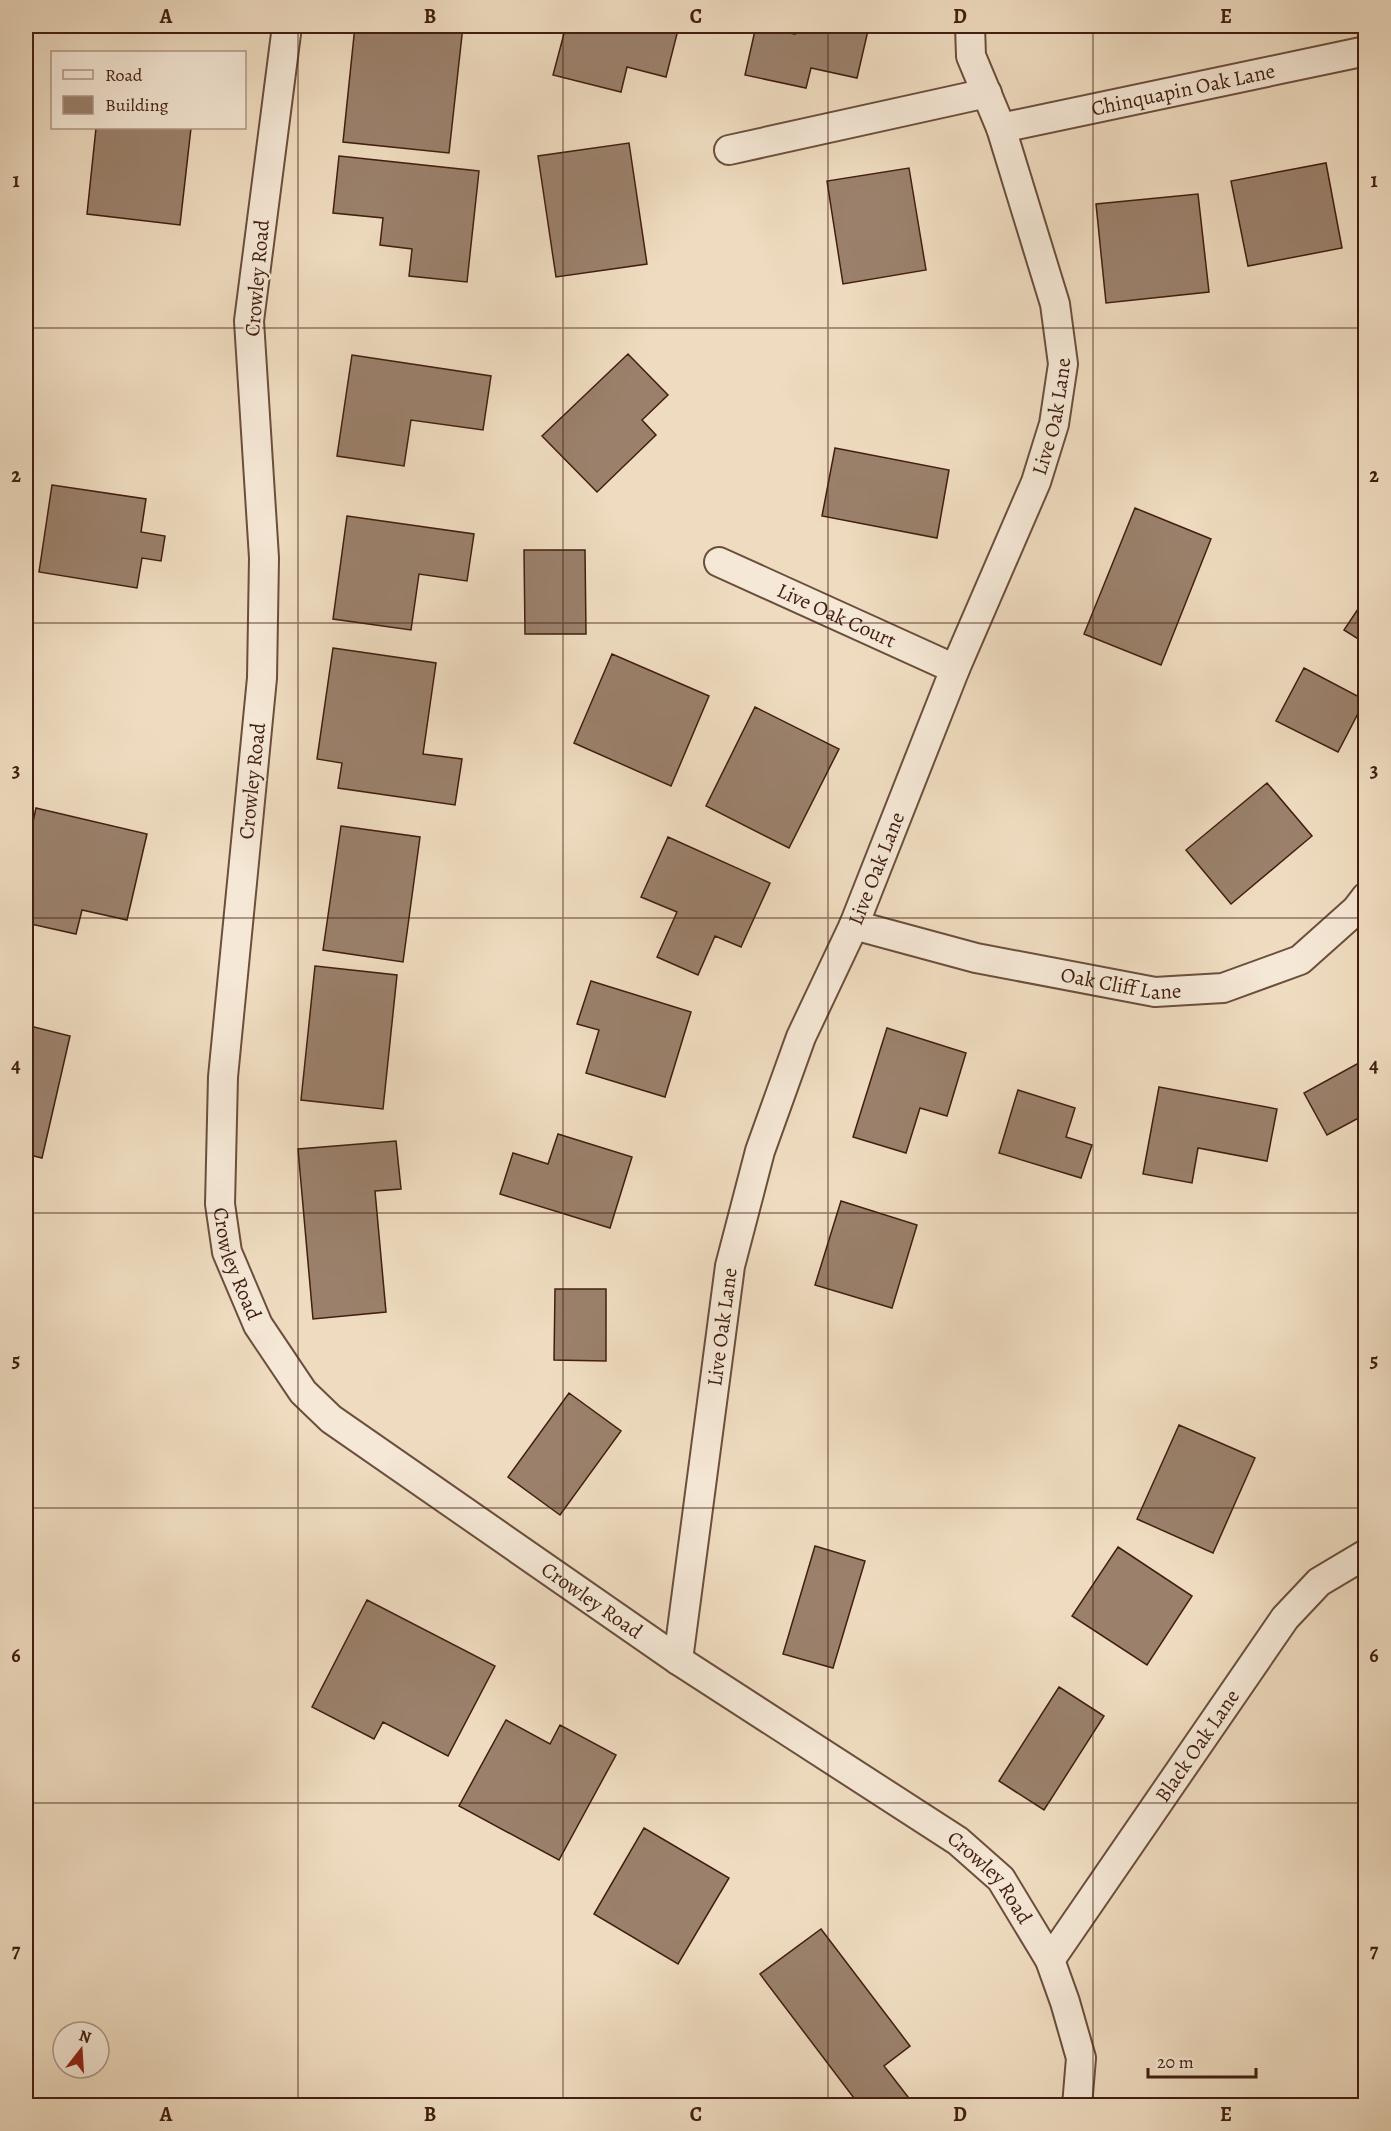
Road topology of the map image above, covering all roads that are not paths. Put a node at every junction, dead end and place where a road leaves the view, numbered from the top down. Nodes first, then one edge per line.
1 (287, 26) edge
2 (970, 26) edge
3 (1365, 51) edge
4 (987, 93) junction
5 (1001, 128) junction
6 (729, 150) dead end
7 (719, 562) dead end
8 (955, 669) junction
9 (1365, 897) edge
10 (854, 925) junction
11 (1365, 1554) edge
12 (678, 1660) junction
13 (1050, 1960) junction
14 (1077, 2106) edge

1 - 12 street, Crowley Road
2 - 4 street, Live Oak Lane
3 - 5 street, Chinquapin Oak Lane
4 - 5 street, Live Oak Lane
4 - 6 street
5 - 8 street, Live Oak Lane
7 - 8 street, Live Oak Court
8 - 10 street, Live Oak Lane
9 - 10 street, Oak Cliff Lane
10 - 12 street, Live Oak Lane
11 - 13 street, Black Oak Lane
12 - 13 street, Crowley Road
13 - 14 street, Crowley Road

